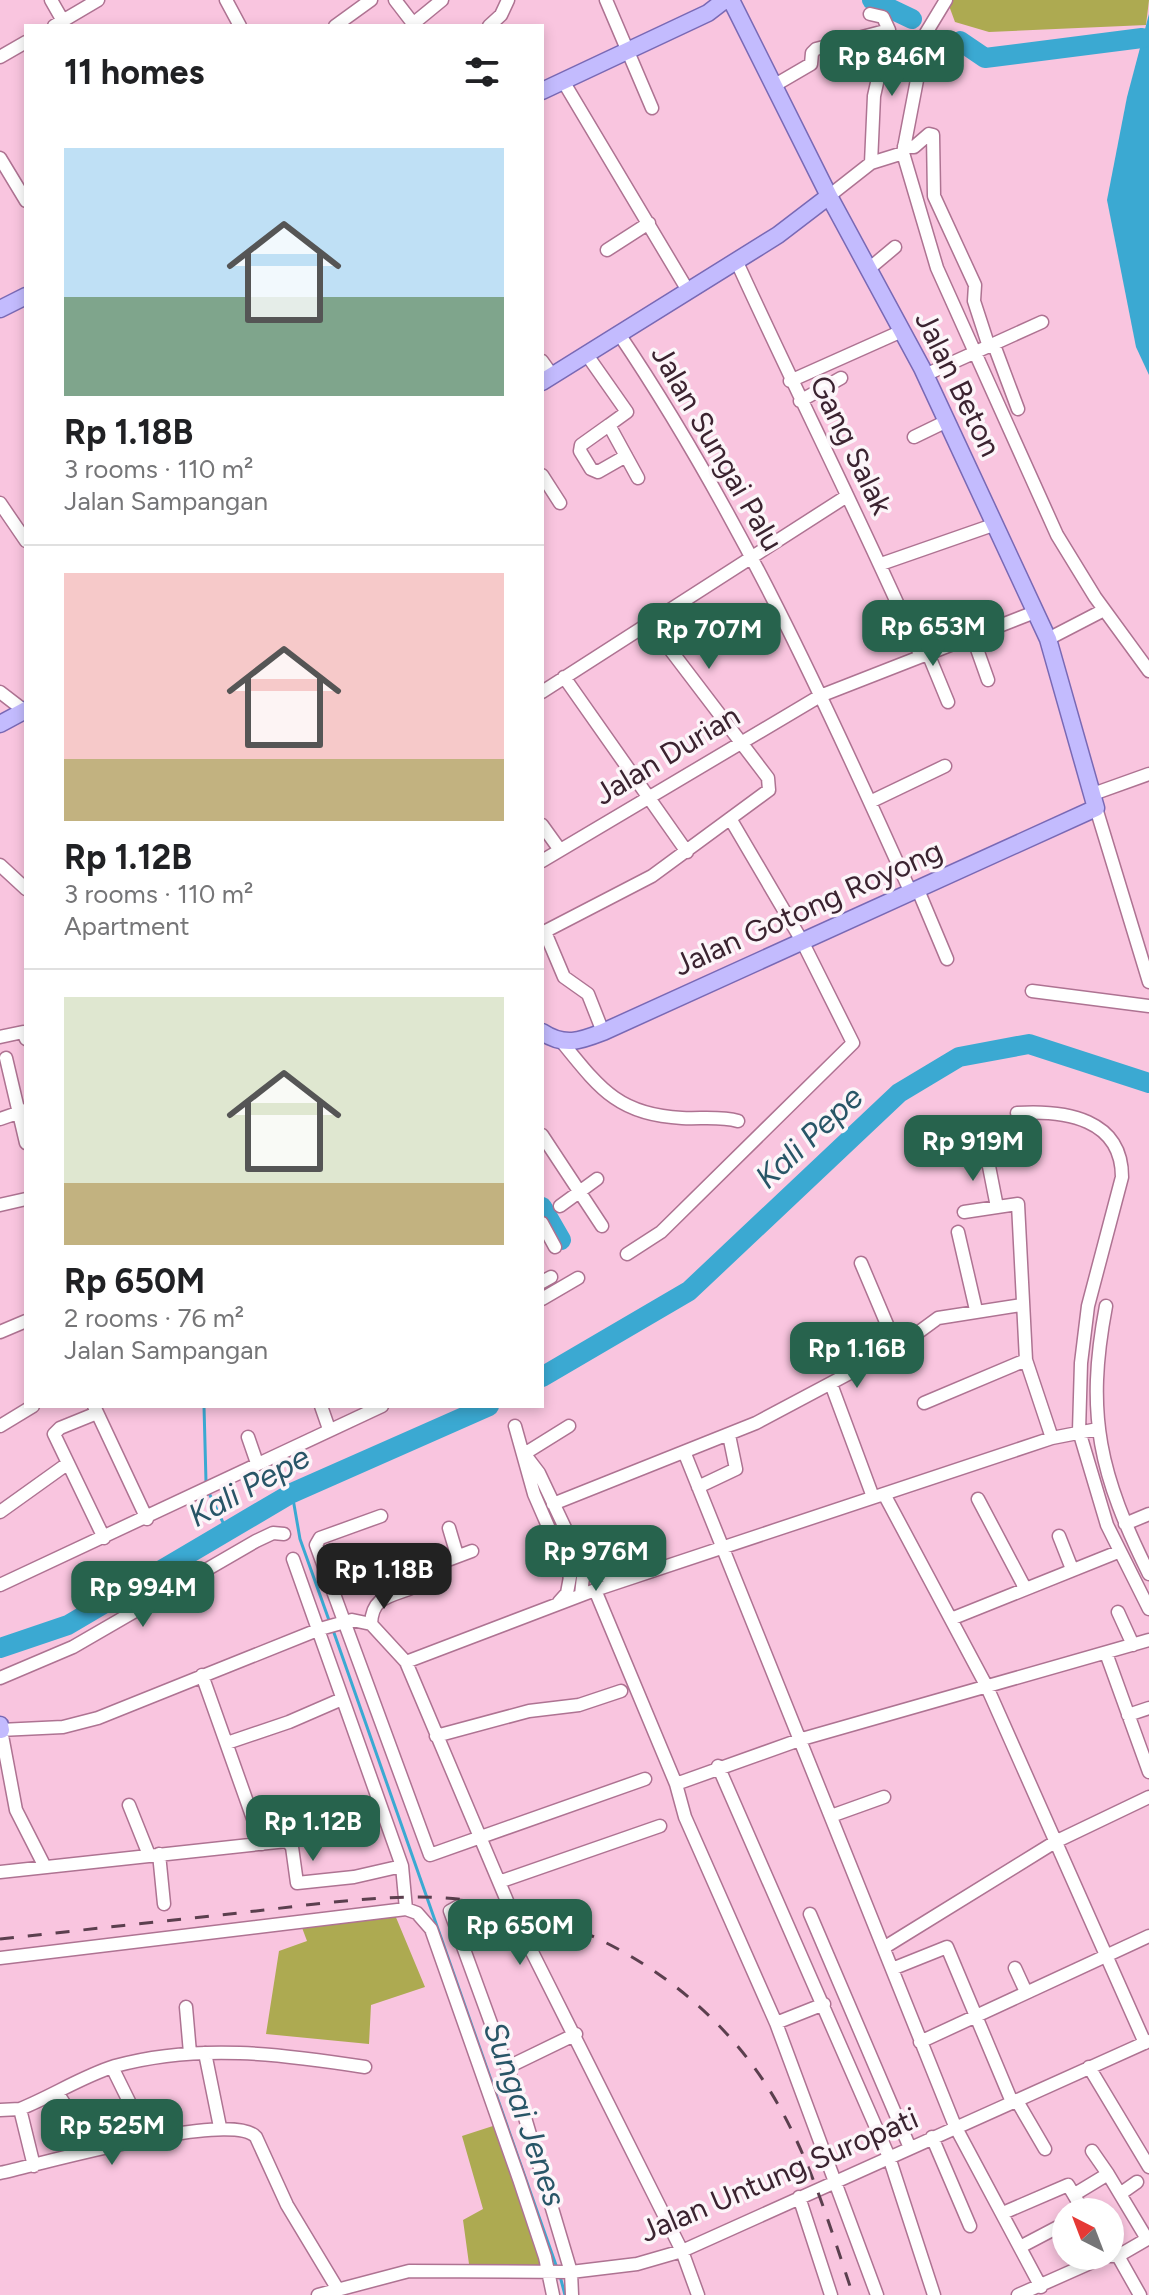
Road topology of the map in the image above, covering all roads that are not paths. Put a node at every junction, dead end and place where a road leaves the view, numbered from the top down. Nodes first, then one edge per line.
1 (51, 0) edge
2 (98, 0) edge
3 (226, 0) edge
4 (371, 0) edge
5 (395, 0) edge
6 (442, 0) edge
7 (508, 0) edge
8 (606, 0) edge
9 (725, 0) edge
10 (731, 0) edge
11 (946, 0) edge
12 (870, 14) dead end
13 (58, 23) edge
14 (239, 24) edge
15 (338, 24) edge
16 (413, 24) edge
17 (415, 24) edge
18 (491, 24) edge
19 (889, 30) junction
20 (629, 52) junction
21 (563, 81) junction
22 (775, 85) junction
23 (544, 90) edge
24 (652, 108) dead end
25 (904, 150) junction
26 (0, 158) edge
27 (871, 163) junction
28 (829, 196) junction
29 (24, 198) edge
30 (649, 223) junction
31 (895, 247) dead end
32 (607, 250) dead end
33 (736, 260) junction
34 (870, 268) junction
35 (687, 289) junction
36 (24, 297) edge
37 (0, 309) edge
38 (1042, 322) dead end
39 (902, 331) junction
40 (619, 334) junction
41 (991, 346) junction
42 (974, 354) junction
43 (587, 355) junction
44 (925, 375) junction
45 (547, 378) edge
46 (841, 378) dead end
47 (790, 381) junction
48 (800, 401) junction
49 (1018, 409) dead end
50 (947, 421) junction
51 (609, 425) junction
52 (914, 437) dead end
53 (626, 456) junction
54 (544, 478) edge
55 (638, 478) dead end
56 (847, 496) junction
57 (0, 503) edge
58 (560, 503) dead end
59 (993, 525) junction
60 (24, 538) edge
61 (750, 556) junction
62 (881, 564) junction
63 (1104, 610) junction
64 (1035, 612) junction
65 (650, 623) junction
66 (972, 635) junction
67 (1048, 639) junction
68 (923, 653) junction
69 (1149, 671) edge
70 (564, 677) junction
71 (988, 680) dead end
72 (544, 691) edge
73 (0, 692) edge
74 (820, 696) junction
75 (948, 702) dead end
76 (24, 710) edge
77 (24, 712) edge
78 (0, 724) edge
79 (739, 741) junction
80 (945, 766) dead end
81 (1149, 774) edge
82 (650, 797) junction
83 (1094, 801) junction
84 (870, 802) junction
85 (731, 820) junction
86 (544, 828) edge
87 (560, 850) junction
88 (687, 852) junction
89 (544, 860) edge
90 (1, 866) edge
91 (24, 887) edge
92 (915, 892) junction
93 (1149, 926) edge
94 (1135, 930) junction
95 (544, 933) edge
96 (802, 941) junction
97 (947, 959) dead end
98 (1149, 982) edge
99 (1032, 991) dead end
100 (1149, 1006) edge
101 (603, 1032) junction
102 (544, 1033) edge
103 (24, 1036) edge
104 (0, 1037) edge
105 (562, 1042) junction
106 (6, 1058) dead end
107 (23, 1111) edge
108 (1017, 1113) dead end
109 (0, 1119) edge
110 (738, 1121) dead end
111 (544, 1138) edge
112 (986, 1151) dead end
113 (597, 1179) dead end
114 (580, 1191) junction
115 (24, 1199) edge
116 (0, 1205) edge
117 (560, 1206) dead end
118 (997, 1207) junction
119 (964, 1212) dead end
120 (602, 1226) dead end
121 (544, 1227) edge
122 (958, 1232) dead end
123 (555, 1247) dead end
124 (627, 1254) dead end
125 (861, 1263) dead end
126 (578, 1278) dead end
127 (544, 1298) edge
128 (1021, 1305) junction
129 (1106, 1306) dead end
130 (976, 1310) junction
131 (24, 1322) edge
132 (0, 1332) edge
133 (897, 1348) junction
134 (1026, 1360) junction
135 (831, 1384) junction
136 (924, 1403) dead end
137 (30, 1408) edge
138 (322, 1408) edge
139 (374, 1408) edge
140 (95, 1410) edge
141 (0, 1426) edge
142 (515, 1426) dead end
143 (569, 1426) dead end
144 (329, 1429) junction
145 (1098, 1429) junction
146 (1079, 1431) junction
147 (729, 1435) junction
148 (248, 1437) dead end
149 (1052, 1438) junction
150 (524, 1454) junction
151 (685, 1454) junction
152 (257, 1463) junction
153 (67, 1464) junction
154 (698, 1487) junction
155 (878, 1495) junction
156 (978, 1499) dead end
157 (553, 1504) junction
158 (1, 1510) edge
159 (1149, 1514) edge
160 (381, 1516) dead end
161 (147, 1519) junction
162 (1125, 1524) junction
163 (449, 1528) dead end
164 (284, 1534) dead end
165 (1059, 1536) dead end
166 (104, 1538) junction
167 (722, 1549) junction
168 (472, 1551) dead end
169 (1118, 1552) junction
170 (457, 1555) junction
171 (293, 1559) dead end
172 (584, 1568) junction
173 (1072, 1569) junction
174 (1149, 1574) edge
175 (621, 1581) junction
176 (0, 1585) edge
177 (1025, 1588) junction
178 (595, 1590) junction
179 (581, 1595) junction
180 (557, 1604) junction
181 (1149, 1609) edge
182 (1118, 1612) dead end
183 (951, 1619) junction
184 (341, 1623) junction
185 (371, 1624) junction
186 (319, 1630) junction
187 (1149, 1640) edge
188 (1133, 1645) junction
189 (1106, 1653) junction
190 (406, 1662) junction
191 (202, 1675) junction
192 (0, 1678) edge
193 (987, 1687) junction
194 (621, 1691) dead end
195 (342, 1699) junction
196 (1149, 1708) edge
197 (1128, 1715) junction
198 (0, 1729) edge
199 (436, 1736) junction
200 (802, 1739) junction
201 (227, 1743) junction
202 (718, 1766) junction
203 (3, 1768) edge
204 (1149, 1772) edge
205 (645, 1779) dead end
206 (676, 1784) junction
207 (884, 1797) dead end
208 (1149, 1797) edge
209 (129, 1805) dead end
210 (346, 1805) dead end
211 (831, 1816) junction
212 (660, 1826) dead end
213 (481, 1838) junction
214 (287, 1841) junction
215 (1055, 1842) junction
216 (33, 1844) junction
217 (262, 1844) junction
218 (154, 1855) junction
219 (402, 1866) junction
220 (45, 1867) junction
221 (22, 1870) junction
222 (0, 1872) edge
223 (499, 1882) junction
224 (164, 1904) dead end
225 (406, 1909) junction
226 (512, 1914) junction
227 (810, 1914) dead end
228 (1149, 1936) edge
229 (885, 1947) junction
230 (1105, 1955) junction
231 (0, 1958) edge
232 (1015, 1968) dead end
233 (892, 1969) junction
234 (1026, 1992) junction
235 (824, 2004) junction
236 (186, 2007) dead end
237 (974, 2016) junction
238 (776, 2023) junction
239 (576, 2034) junction
240 (920, 2042) junction
241 (1147, 2042) edge
242 (190, 2053) junction
243 (205, 2053) junction
244 (112, 2067) junction
245 (365, 2067) dead end
246 (508, 2067) junction
247 (1089, 2067) junction
248 (498, 2088) junction
249 (58, 2094) junction
250 (1014, 2101) junction
251 (20, 2109) junction
252 (0, 2110) edge
253 (104, 2119) dead end
254 (955, 2126) junction
255 (220, 2127) junction
256 (932, 2137) junction
257 (148, 2140) junction
258 (910, 2148) junction
259 (1045, 2149) dead end
260 (1092, 2151) dead end
261 (889, 2157) junction
262 (34, 2166) junction
263 (1149, 2167) edge
264 (0, 2173) edge
265 (1108, 2174) junction
266 (836, 2181) junction
267 (1137, 2182) dead end
268 (1075, 2194) junction
269 (1120, 2194) junction
270 (799, 2197) junction
271 (1077, 2198) edge
272 (1003, 2213) junction
273 (970, 2226) dead end
274 (1052, 2230) edge
275 (1148, 2238) edge
276 (1020, 2247) junction
277 (1124, 2250) edge
278 (682, 2251) junction
279 (1080, 2270) edge
280 (1122, 2270) edge
281 (550, 2272) junction
282 (570, 2272) junction
283 (1041, 2287) junction
284 (337, 2288) junction
285 (318, 2295) edge
286 (553, 2295) edge
287 (572, 2295) edge
288 (698, 2295) edge
289 (831, 2295) edge
290 (877, 2295) edge
291 (934, 2295) edge
292 (1018, 2295) edge
293 (1140, 2295) edge

1 - 13 street
2 - 13 street
3 - 14 street
4 - 15 street
5 - 16 street
6 - 17 street
7 - 18 street
8 - 20 street
9 - 20 main road
10 - 22 main road, Jalan Beton
11 - 25 street
12 - 19 street
19 - 22 street
19 - 27 street
20 - 21 main road
20 - 24 street
21 - 23 main road
21 - 30 street
22 - 28 main road, Jalan Beton
25 - 27 street
25 - 41 street
25 - 42 street
26 - 29 street
27 - 28 street
28 - 33 main road
28 - 34 main road, Jalan Beton
30 - 32 street
30 - 35 street
31 - 34 street
33 - 35 main road
33 - 47 street, Gang Salak
34 - 39 main road, Jalan Beton
35 - 40 main road
36 - 37 main road
38 - 41 street
39 - 44 main road, Jalan Beton
39 - 47 street
40 - 43 main road
40 - 61 street, Jalan Sungai Palu
41 - 42 street
41 - 49 street
42 - 44 street
42 - 63 street
43 - 45 main road
43 - 51 street
44 - 50 main road, Jalan Beton
46 - 48 street
47 - 48 street, Gang Salak
48 - 56 street, Gang Salak
50 - 52 street
50 - 59 main road, Jalan Beton
51 - 53 street
51 - 53 street
53 - 55 street
54 - 58 street
56 - 61 street
56 - 62 street, Gang Salak
57 - 60 street
59 - 62 street
59 - 64 main road, Jalan Beton
61 - 65 street
61 - 74 street, Jalan Sungai Palu
62 - 68 street, Gang Salak
63 - 67 street
63 - 69 street
64 - 66 street, Jalan Durian
64 - 67 main road, Jalan Beton
65 - 70 street
65 - 79 street
66 - 68 street, Jalan Durian
66 - 71 street
67 - 83 main road, Jalan Beton
68 - 74 street, Jalan Durian
68 - 75 street, Gang Salak
70 - 72 street
70 - 82 street
73 - 76 street
74 - 79 street, Jalan Durian
74 - 84 street, Jalan Sungai Palu
77 - 78 main road
79 - 82 street, Jalan Durian
79 - 85 street
80 - 84 street
81 - 83 street
82 - 87 street, Jalan Durian
82 - 88 street
83 - 92 main road, Jalan Gotong Royong
83 - 94 street
84 - 92 street, Jalan Sungai Palu
85 - 88 street
85 - 96 street
86 - 87 street
87 - 89 street, Jalan Durian
88 - 95 street
90 - 91 street
92 - 96 main road, Jalan Gotong Royong
92 - 97 street, Jalan Sungai Palu
93 - 94 street
94 - 98 street
95 - 101 street
96 - 101 main road, Jalan Gotong Royong
96 - 124 street
99 - 100 street
101 - 105 main road, Jalan Gotong Royong
102 - 105 main road
103 - 104 street
105 - 110 street
106 - 107 street
107 - 109 street
108 - 146 street
111 - 114 street
112 - 118 street
113 - 114 street
114 - 117 street
114 - 120 street
115 - 116 street
118 - 119 street
118 - 128 street
121 - 123 street
122 - 130 street
125 - 133 street
126 - 127 street
128 - 130 street
128 - 134 street
129 - 145 street
130 - 133 street
131 - 132 street
133 - 135 street
134 - 136 street
134 - 149 street
135 - 147 street
135 - 155 street
137 - 141 street
138 - 144 street
139 - 144 street
140 - 153 street
140 - 161 street
142 - 150 street
143 - 150 street
144 - 152 street
145 - 146 street
145 - 162 street
146 - 149 street
146 - 169 street
147 - 151 street
147 - 154 street
148 - 152 street
149 - 155 street
150 - 157 street
150 - 180 street
151 - 154 street
151 - 157 street
152 - 161 street
153 - 158 street
153 - 166 street
154 - 167 street
155 - 167 street
155 - 183 street
156 - 177 street
157 - 172 street
159 - 162 street
160 - 184 street
161 - 166 street
162 - 174 street
163 - 170 street
164 - 192 street
165 - 173 street
166 - 176 street
167 - 175 street
167 - 200 street
168 - 170 street
169 - 173 street
169 - 181 street
170 - 185 street
171 - 186 street
172 - 175 street
172 - 179 street
173 - 177 street
175 - 178 street
177 - 183 street
178 - 179 street
178 - 206 street
179 - 180 street
180 - 190 street
182 - 188 street
183 - 193 street
184 - 185 street
184 - 186 street
184 - 213 street
185 - 190 street
186 - 191 street
186 - 195 street
187 - 188 street
188 - 189 street
189 - 193 street
189 - 197 street
190 - 199 street
191 - 198 street
191 - 201 street
193 - 200 street
193 - 215 street
194 - 199 street
195 - 201 street
195 - 219 street
196 - 197 street
197 - 204 street
198 - 203 street
199 - 213 street
200 - 202 street
200 - 211 street
201 - 217 street
202 - 206 street
202 - 235 street
203 - 216 street
205 - 213 street
206 - 238 street
207 - 211 street
208 - 215 street
209 - 218 street
210 - 214 street
211 - 229 street
212 - 223 street
213 - 223 street
214 - 217 street
214 - 219 street
215 - 229 street
215 - 230 street
216 - 220 street
216 - 221 street
217 - 218 street
218 - 220 street
218 - 224 street
219 - 225 street
220 - 221 street
221 - 222 street
223 - 226 street
225 - 231 street
225 - 248 street
226 - 239 street
226 - 246 street
227 - 258 street
228 - 230 street
229 - 233 street
230 - 234 street
230 - 241 street
232 - 234 street
233 - 237 street
233 - 240 street
234 - 237 street
235 - 238 street
235 - 261 street
236 - 242 street
237 - 240 street
237 - 250 street
238 - 266 street
239 - 246 street
239 - 278 street
240 - 254 street
241 - 247 street, Jalan Untung Suropati
242 - 243 street
242 - 244 street
243 - 245 street
243 - 255 street
244 - 249 street
244 - 257 street
246 - 248 street
247 - 250 street, Jalan Untung Suropati
247 - 263 street
248 - 281 street
248 - 282 street
249 - 251 street
249 - 253 street
250 - 254 street, Jalan Untung Suropati
250 - 259 street
251 - 252 street
251 - 262 street
254 - 256 street, Jalan Untung Suropati
254 - 272 street
255 - 257 street
255 - 284 street
256 - 258 street, Jalan Untung Suropati
256 - 273 street
257 - 262 street
258 - 261 street, Jalan Untung Suropati
260 - 265 street
261 - 266 street, Jalan Untung Suropati
261 - 291 street
262 - 264 street
265 - 268 street
265 - 269 street
266 - 270 street, Jalan Untung Suropati
266 - 290 street
267 - 269 street
268 - 271 street
268 - 272 street
269 - 275 street
270 - 278 street, Jalan Untung Suropati
270 - 289 street
272 - 276 street
274 - 276 street
275 - 277 street
276 - 283 street
278 - 282 street, Jalan Untung Suropati
278 - 288 street
279 - 283 street
280 - 293 street
281 - 282 street, Jalan Untung Suropati
281 - 284 street, Jalan Untung Suropati
281 - 286 street
282 - 287 street
283 - 292 street
284 - 285 street, Jalan Untung Suropati

